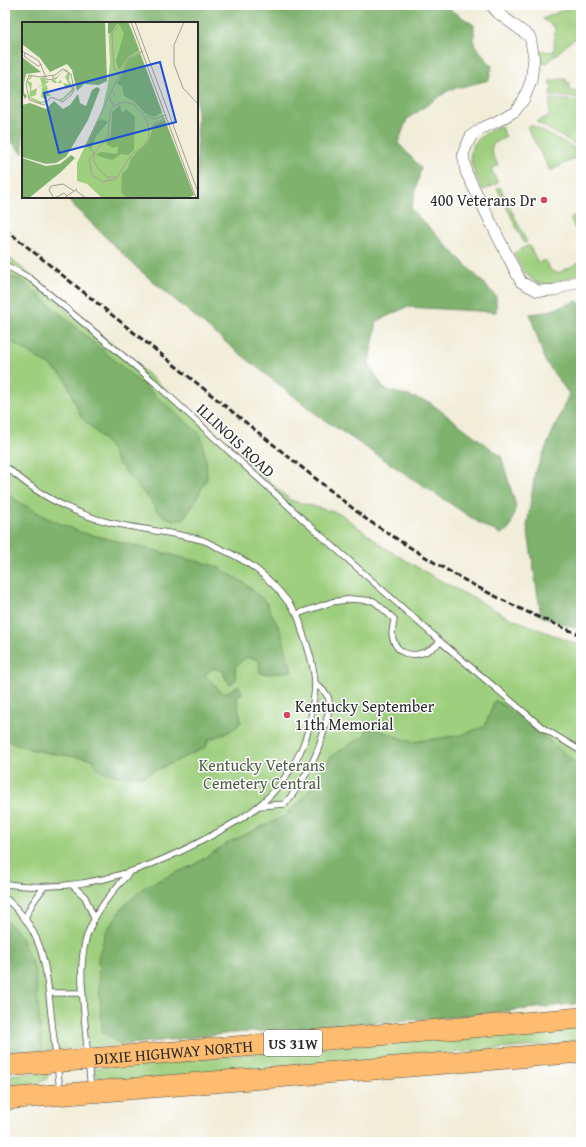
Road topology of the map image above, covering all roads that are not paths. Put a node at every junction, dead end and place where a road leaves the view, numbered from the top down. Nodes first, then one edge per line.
1 (491, 5) edge
2 (6, 265) edge
3 (581, 280) edge
4 (5, 466) edge
5 (297, 614) junction
6 (441, 642) junction
7 (315, 683) junction
8 (581, 751) edge
9 (260, 806) junction
10 (130, 873) junction
11 (5, 884) edge
12 (72, 885) junction
13 (44, 887) junction
14 (5, 898) edge
15 (25, 918) junction
16 (94, 918) junction
17 (83, 993) junction
18 (49, 994) junction
19 (581, 1018) edge
20 (581, 1052) edge
21 (88, 1059) junction
22 (56, 1061) junction
23 (5, 1066) edge
24 (91, 1092) junction
25 (60, 1094) junction
26 (5, 1099) edge

1 - 3 street
2 - 6 lane, ILLINOIS ROAD
4 - 5 lane
5 - 6 lane
5 - 7 lane
6 - 8 lane, ILLINOIS ROAD
7 - 9 lane
7 - 9 lane
9 - 10 lane
10 - 12 lane
10 - 16 lane
11 - 13 lane
12 - 13 lane
12 - 16 lane
13 - 15 lane
14 - 15 lane
15 - 18 lane
16 - 17 lane
17 - 18 lane
17 - 21 lane
18 - 22 lane
19 - 21 highway, DIXIE HIGHWAY NORTH / US 31W
20 - 24 highway, DIXIE HIGHWAY NORTH / US 31W
21 - 22 highway, DIXIE HIGHWAY NORTH / US 31W
21 - 24 lane
22 - 23 highway, DIXIE HIGHWAY NORTH / US 31W
22 - 25 lane
24 - 25 highway, DIXIE HIGHWAY NORTH / US 31W
25 - 26 highway, DIXIE HIGHWAY NORTH / US 31W

